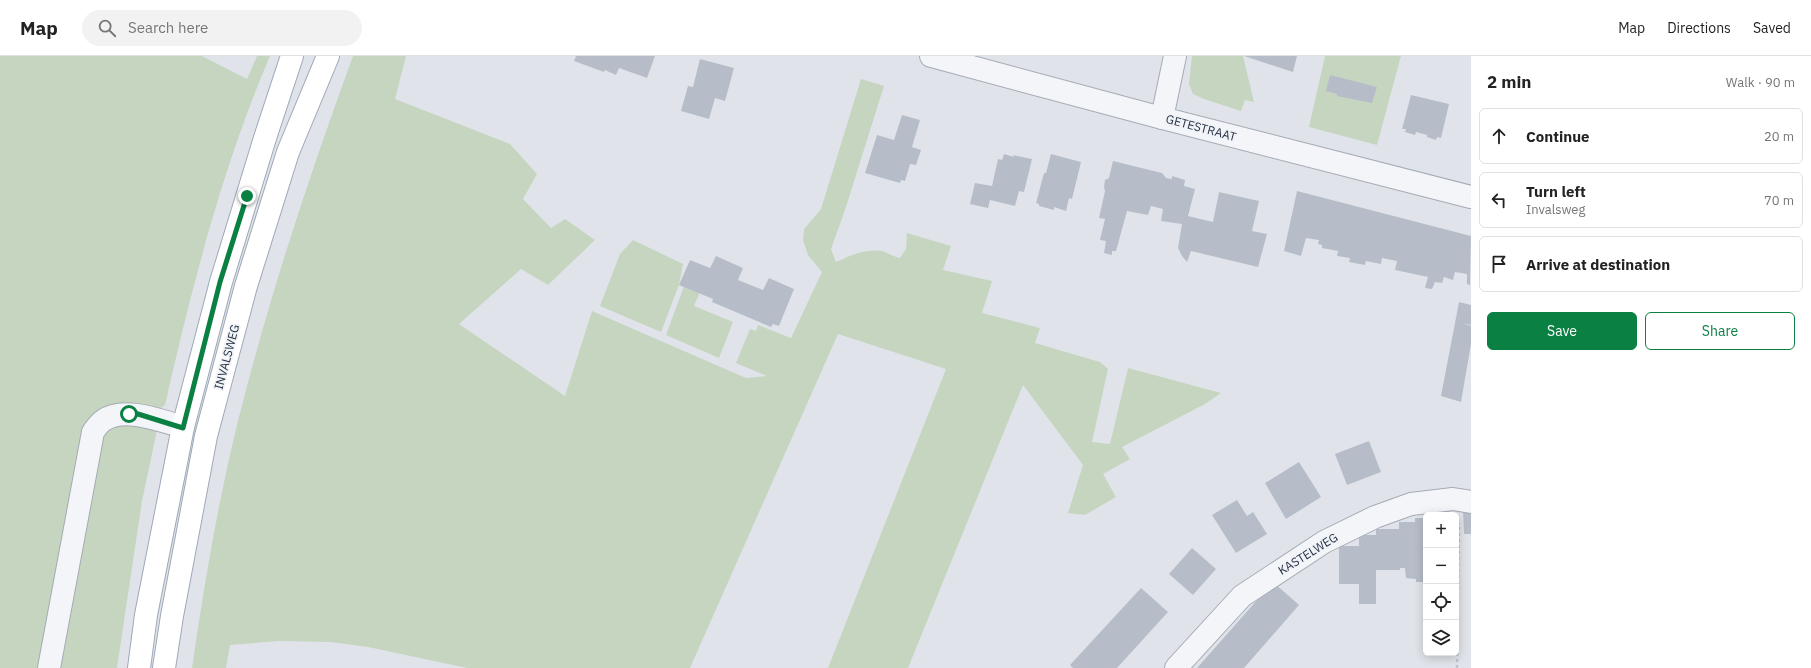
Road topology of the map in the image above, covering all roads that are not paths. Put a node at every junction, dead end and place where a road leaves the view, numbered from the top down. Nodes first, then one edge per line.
1 (292, 56) edge
2 (328, 56) edge
3 (931, 56) edge
4 (1175, 56) edge
5 (1162, 118) junction
6 (1471, 197) edge
7 (183, 428) junction
8 (1465, 501) edge
9 (49, 668) edge
10 (139, 668) edge
11 (164, 668) edge
12 (1176, 668) edge

1 - 7 main road, INVALSWEG
2 - 11 main road, INVALSWEG
3 - 5 street, GETESTRAAT
4 - 5 street
5 - 6 street, GETESTRAAT
7 - 9 street
7 - 10 main road, INVALSWEG
8 - 12 street, KASTELWEG

